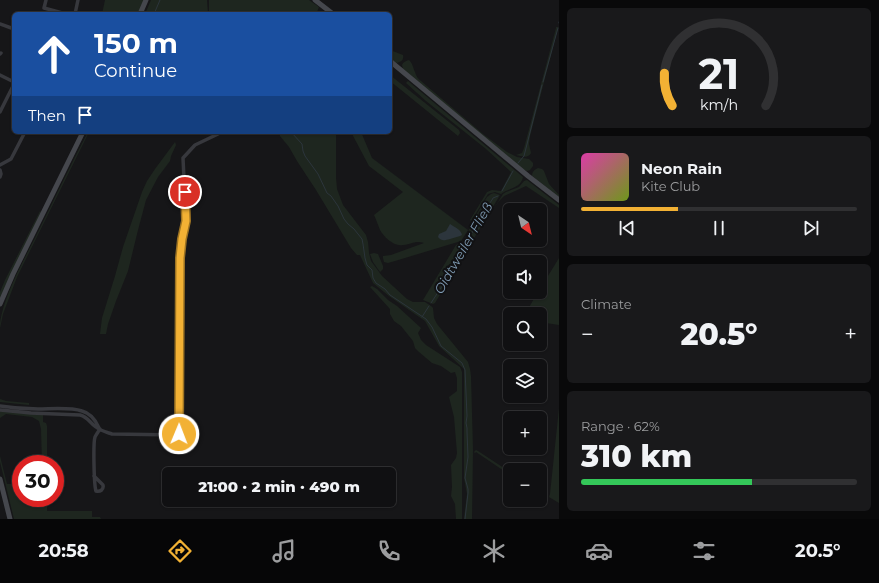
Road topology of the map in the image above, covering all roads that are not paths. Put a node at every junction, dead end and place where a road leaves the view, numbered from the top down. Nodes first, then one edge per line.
1 (46, 0) edge
2 (78, 0) edge
3 (146, 0) edge
4 (315, 0) edge
5 (59, 12) edge
6 (75, 12) edge
7 (141, 12) edge
8 (330, 12) edge
9 (0, 24) edge
10 (12, 28) edge
11 (392, 63) edge
12 (0, 75) edge
13 (12, 82) edge
14 (12, 87) edge
15 (0, 112) edge
16 (25, 134) edge
17 (82, 134) edge
18 (218, 134) dead end
19 (0, 165) edge
20 (0, 170) edge
21 (0, 177) edge
22 (559, 200) edge
23 (1, 301) edge
24 (0, 309) edge
25 (0, 406) edge
26 (0, 410) edge
27 (100, 429) junction
28 (94, 476) dead end
29 (0, 479) edge
30 (10, 519) edge

1 - 5 street
2 - 6 street
3 - 7 street
4 - 8 street
9 - 10 street
11 - 22 street
12 - 13 street
14 - 15 street
16 - 19 street
17 - 23 street
18 - 27 street
20 - 21 street
23 - 24 street
25 - 27 street
26 - 27 street
27 - 28 street
29 - 30 street

